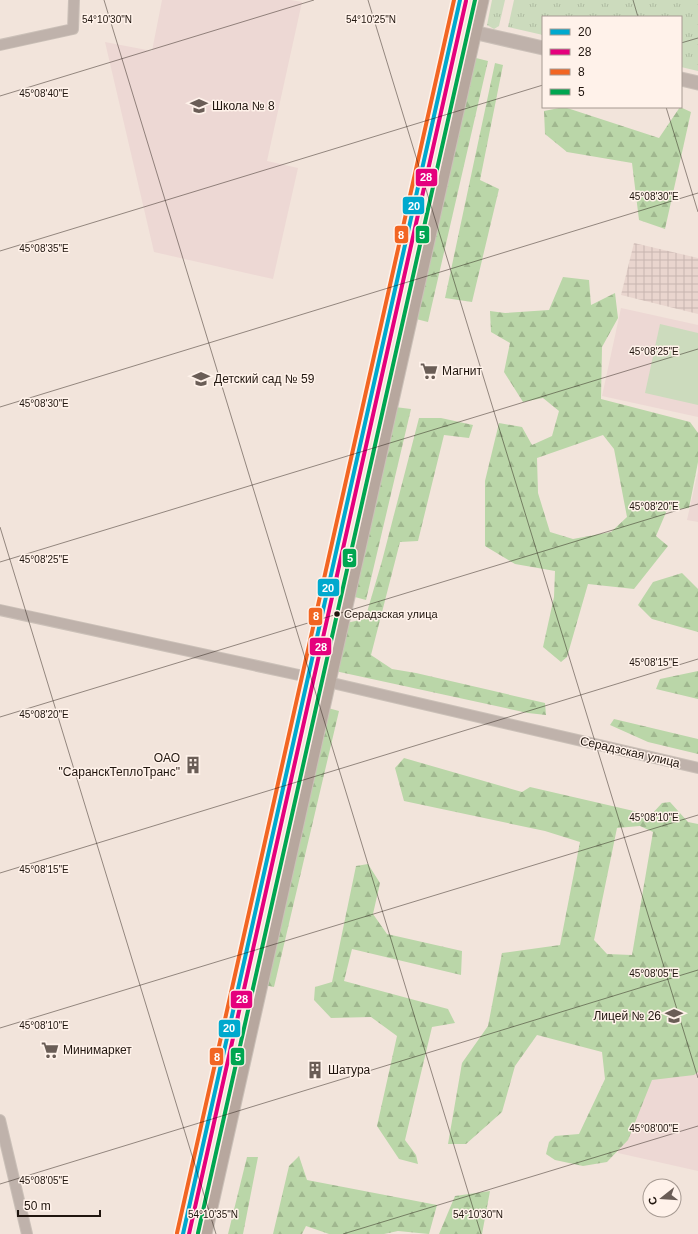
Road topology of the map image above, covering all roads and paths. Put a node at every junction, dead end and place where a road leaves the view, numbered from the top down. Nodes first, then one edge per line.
1 (74, 0) edge
2 (460, 0) edge
3 (481, 0) edge
4 (455, 25) junction
5 (473, 32) junction
6 (0, 45) edge
7 (542, 48) edge
8 (682, 79) edge
9 (698, 83) edge
10 (0, 610) edge
11 (308, 677) junction
12 (328, 682) junction
13 (698, 768) edge
14 (0, 1120) edge
15 (27, 1234) edge
16 (183, 1234) edge
17 (204, 1234) edge

1 - 6 street
2 - 4 main road
3 - 5 main road
4 - 5 main road
4 - 11 main road
5 - 7 street
5 - 12 main road
8 - 9 street
10 - 11 street, Серадзская улица
11 - 12 main road, Серадзская улица
11 - 16 main road
12 - 13 street, Серадзская улица
12 - 17 main road
14 - 15 street

